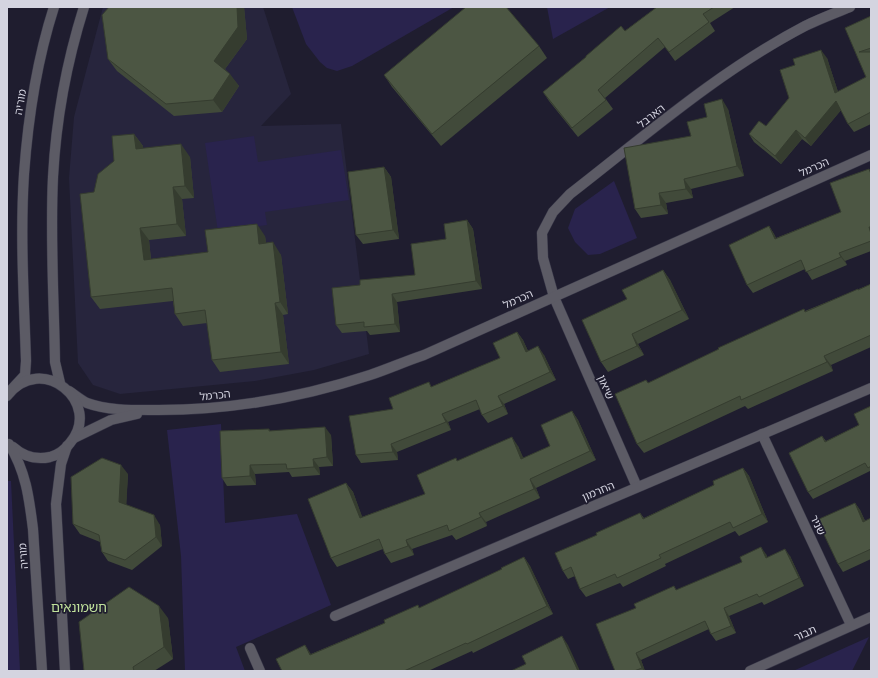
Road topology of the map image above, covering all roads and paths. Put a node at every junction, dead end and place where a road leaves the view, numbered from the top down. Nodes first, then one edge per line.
1 (54, 7) edge
2 (84, 7) edge
3 (850, 7) edge
4 (871, 155) edge
5 (554, 297) junction
6 (60, 384) junction
7 (871, 388) edge
8 (69, 391) junction
9 (10, 393) edge
10 (159, 410) junction
11 (762, 434) junction
12 (74, 438) junction
13 (8, 442) edge
14 (67, 446) junction
15 (637, 487) junction
16 (335, 616) dead end
17 (871, 617) edge
18 (852, 626) junction
19 (250, 648) dead end
20 (42, 671) edge
21 (65, 671) edge
22 (260, 671) edge
23 (750, 671) edge

1 - 9 street, מוריה
2 - 6 street
3 - 5 street, הארבל
4 - 5 street, הכרמל
5 - 10 street, הכרמל
5 - 15 street, שיאון
6 - 8 street, הכרמל
6 - 9 street
7 - 11 street, החרמון
8 - 10 street, הכרמל
8 - 12 street
10 - 12 street, הכרמל
11 - 15 street, החרמון
11 - 18 street, שניר
12 - 14 street
13 - 14 street
13 - 20 street, מוריה
14 - 21 street
15 - 16 street, החרמון
17 - 18 street, תבור
18 - 23 street, תבור
19 - 22 street

